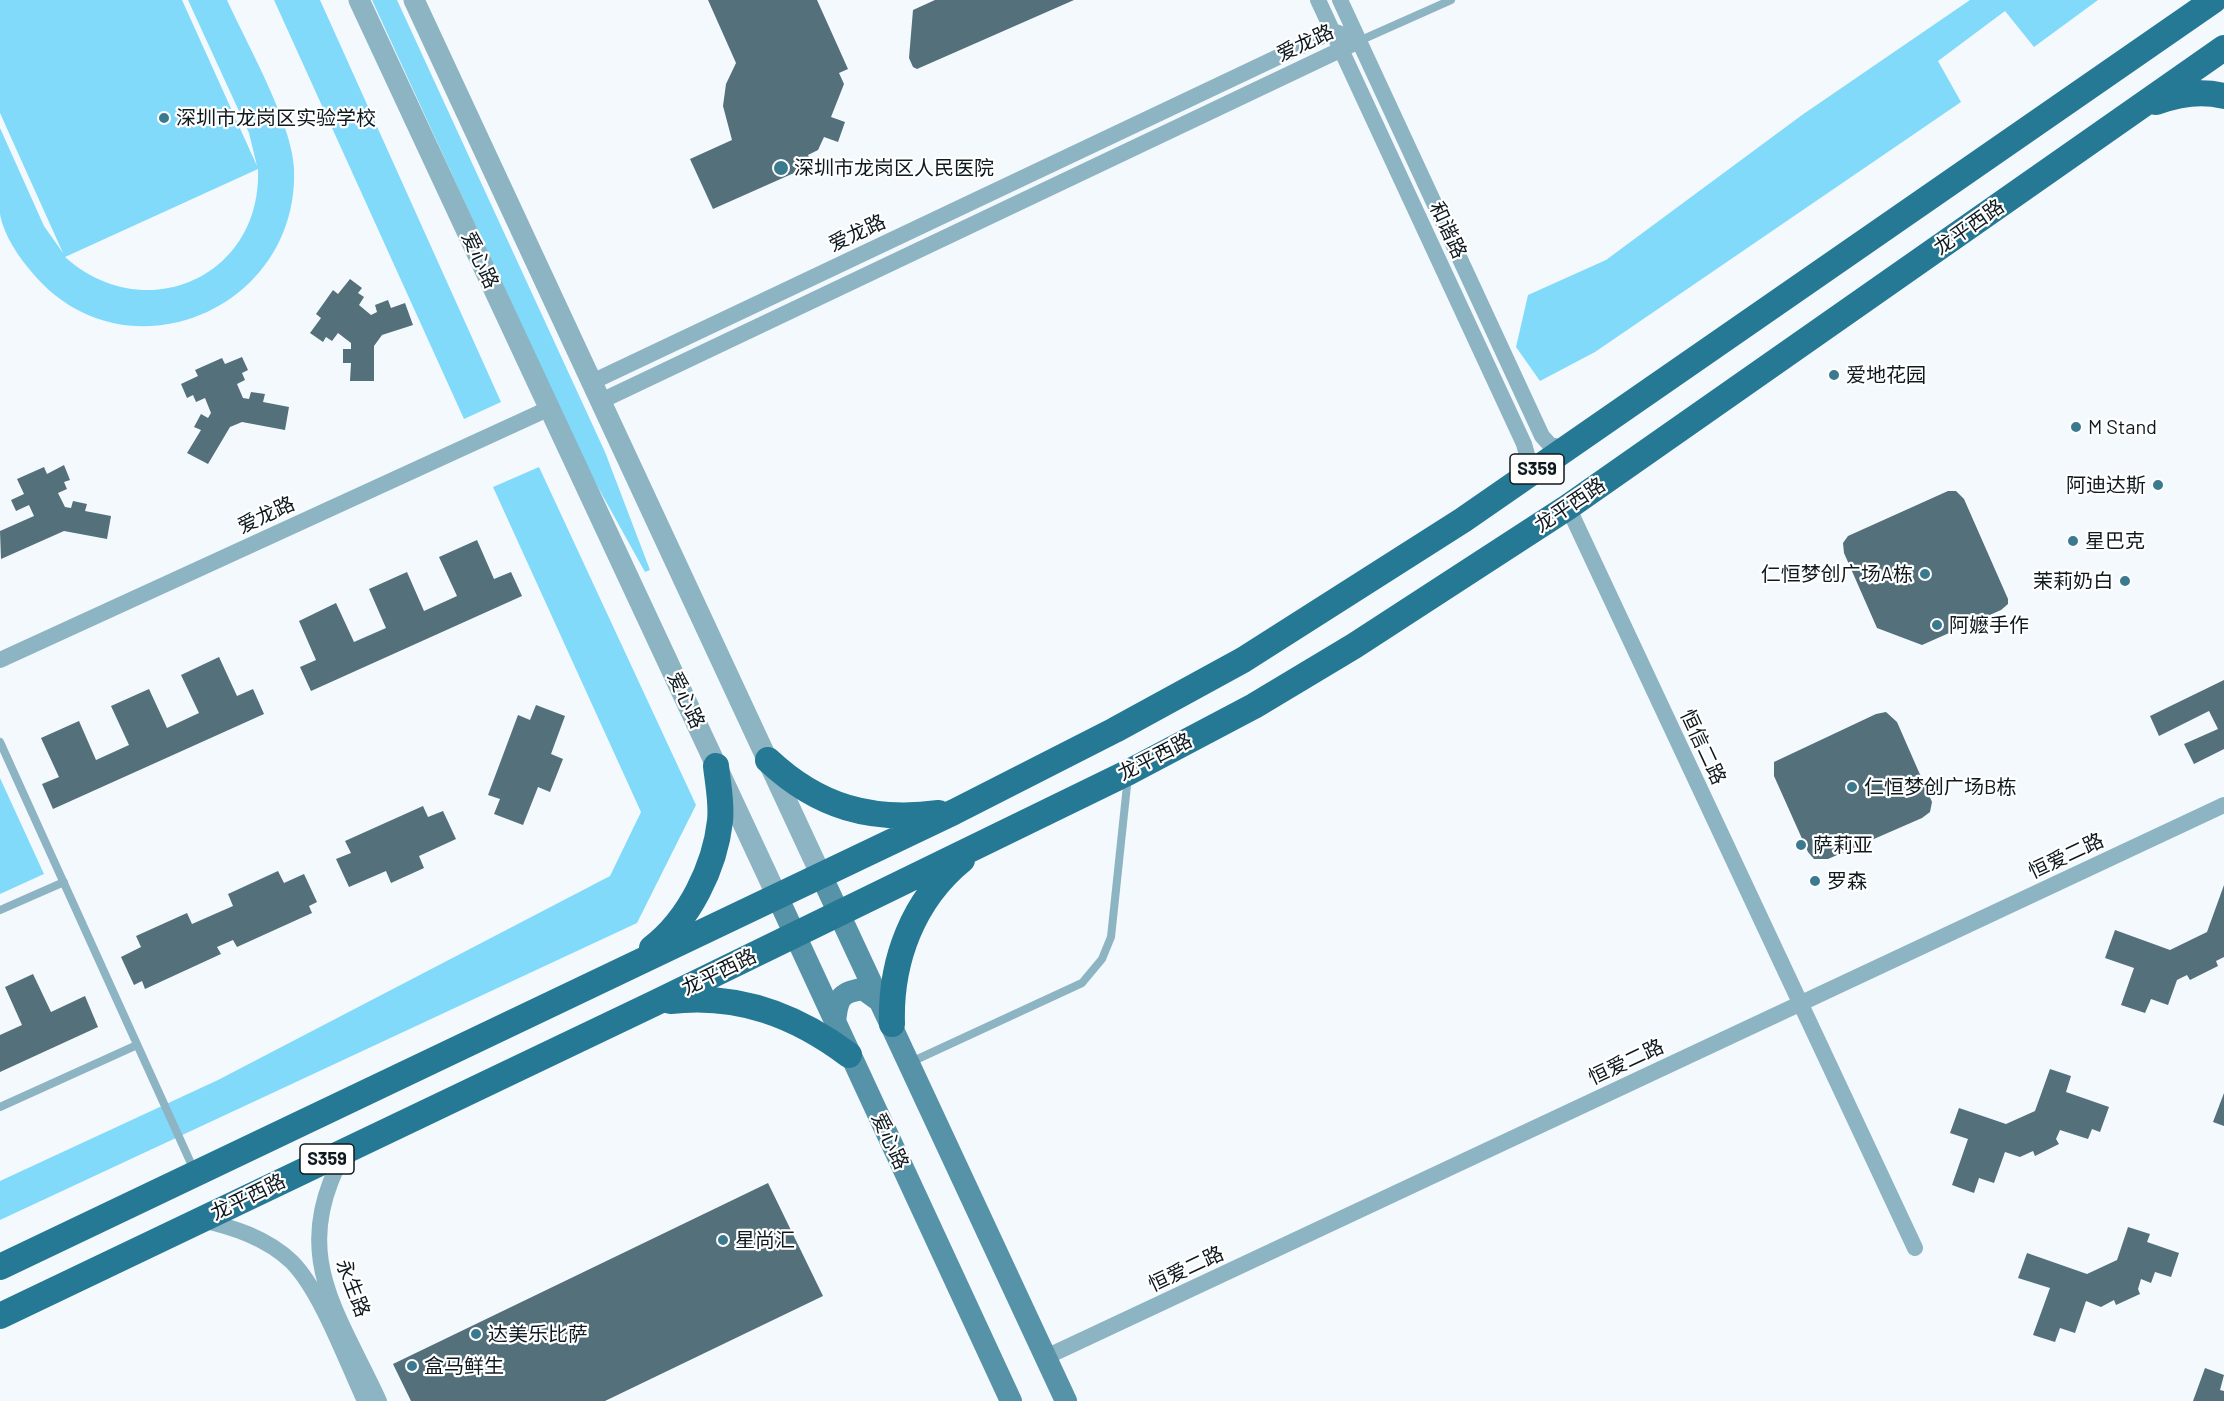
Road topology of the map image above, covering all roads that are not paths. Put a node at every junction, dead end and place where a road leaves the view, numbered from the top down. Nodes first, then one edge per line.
1 (359, 0) edge
2 (414, 0) edge
3 (1318, 0) edge
4 (1340, 0) edge
5 (1451, 0) edge
6 (2182, 0) edge
7 (2214, 0) edge
8 (1333, 31) junction
9 (1359, 41) junction
10 (2150, 44) junction
11 (2224, 48) edge
12 (1341, 49) junction
13 (2224, 96) edge
14 (2133, 112) junction
15 (597, 392) junction
16 (550, 408) junction
17 (1566, 448) junction
18 (1522, 479) junction
19 (1568, 507) junction
20 (0, 660) edge
21 (0, 742) edge
22 (768, 760) junction
23 (716, 766) junction
24 (1129, 772) junction
25 (2224, 806) edge
26 (954, 812) junction
27 (985, 841) junction
28 (821, 875) junction
29 (63, 882) junction
30 (777, 896) junction
31 (0, 910) edge
32 (838, 913) junction
33 (795, 934) junction
34 (633, 963) junction
35 (655, 1003) junction
36 (1800, 1004) junction
37 (886, 1013) junction
38 (835, 1023) junction
39 (137, 1045) junction
40 (849, 1055) junction
41 (909, 1063) junction
42 (0, 1107) edge
43 (345, 1151) junction
44 (195, 1173) junction
45 (201, 1220) junction
46 (1915, 1248) dead end
47 (0, 1267) edge
48 (0, 1317) edge
49 (1046, 1358) junction
50 (365, 1401) edge
51 (379, 1401) edge
52 (1011, 1401) edge
53 (1066, 1401) edge

1 - 16 street, 爱心路
2 - 15 street
3 - 8 street, 和谐路
4 - 9 street, 和谐路
5 - 9 lane
6 - 10 main road
7 - 10 main road, S359
8 - 9 street, 爱龙路
8 - 12 street, 和谐路
8 - 15 street, 爱龙路
9 - 12 street, 爱龙路
9 - 17 street, 和谐路
10 - 17 main road, S359
11 - 14 main road, 龙平西路 / S359
12 - 15 street, 爱龙路
12 - 18 street, 和谐路
13 - 14 main road
14 - 19 main road, 龙平西路 / S359
15 - 22 street
16 - 20 street, 爱龙路
16 - 23 street, 爱心路
17 - 18 main road, S359
18 - 26 main road, S359
19 - 24 main road, 龙平西路 / S359
19 - 36 street, 恒信二路
21 - 29 lane
22 - 26 main road
22 - 28 street
23 - 30 street, 爱心路
23 - 34 main road
24 - 27 main road, 龙平西路 / S359
24 - 41 lane
25 - 36 street, 恒爱二路
26 - 28 main road, S359
27 - 32 main road, 龙平西路 / S359
27 - 37 main road
28 - 30 main road, S359
28 - 32 main road
29 - 31 lane
29 - 39 lane
30 - 33 main road, 爱心路
30 - 34 main road, S359
32 - 33 main road, 龙平西路 / S359
32 - 37 main road
33 - 35 main road, 龙平西路 / S359
33 - 38 main road, 爱心路
34 - 44 main road, S359
35 - 40 main road
35 - 43 main road, 龙平西路 / S359
36 - 46 street, 恒信二路
36 - 49 street, 恒爱二路
37 - 38 main road
37 - 41 main road
38 - 40 main road, 爱心路
39 - 42 lane
39 - 44 lane
40 - 52 main road, 爱心路
41 - 49 main road
43 - 45 main road, 龙平西路 / S359
43 - 51 street, 永生路
44 - 47 main road, S359
45 - 48 main road, 龙平西路 / S359
45 - 50 street
49 - 53 main road

